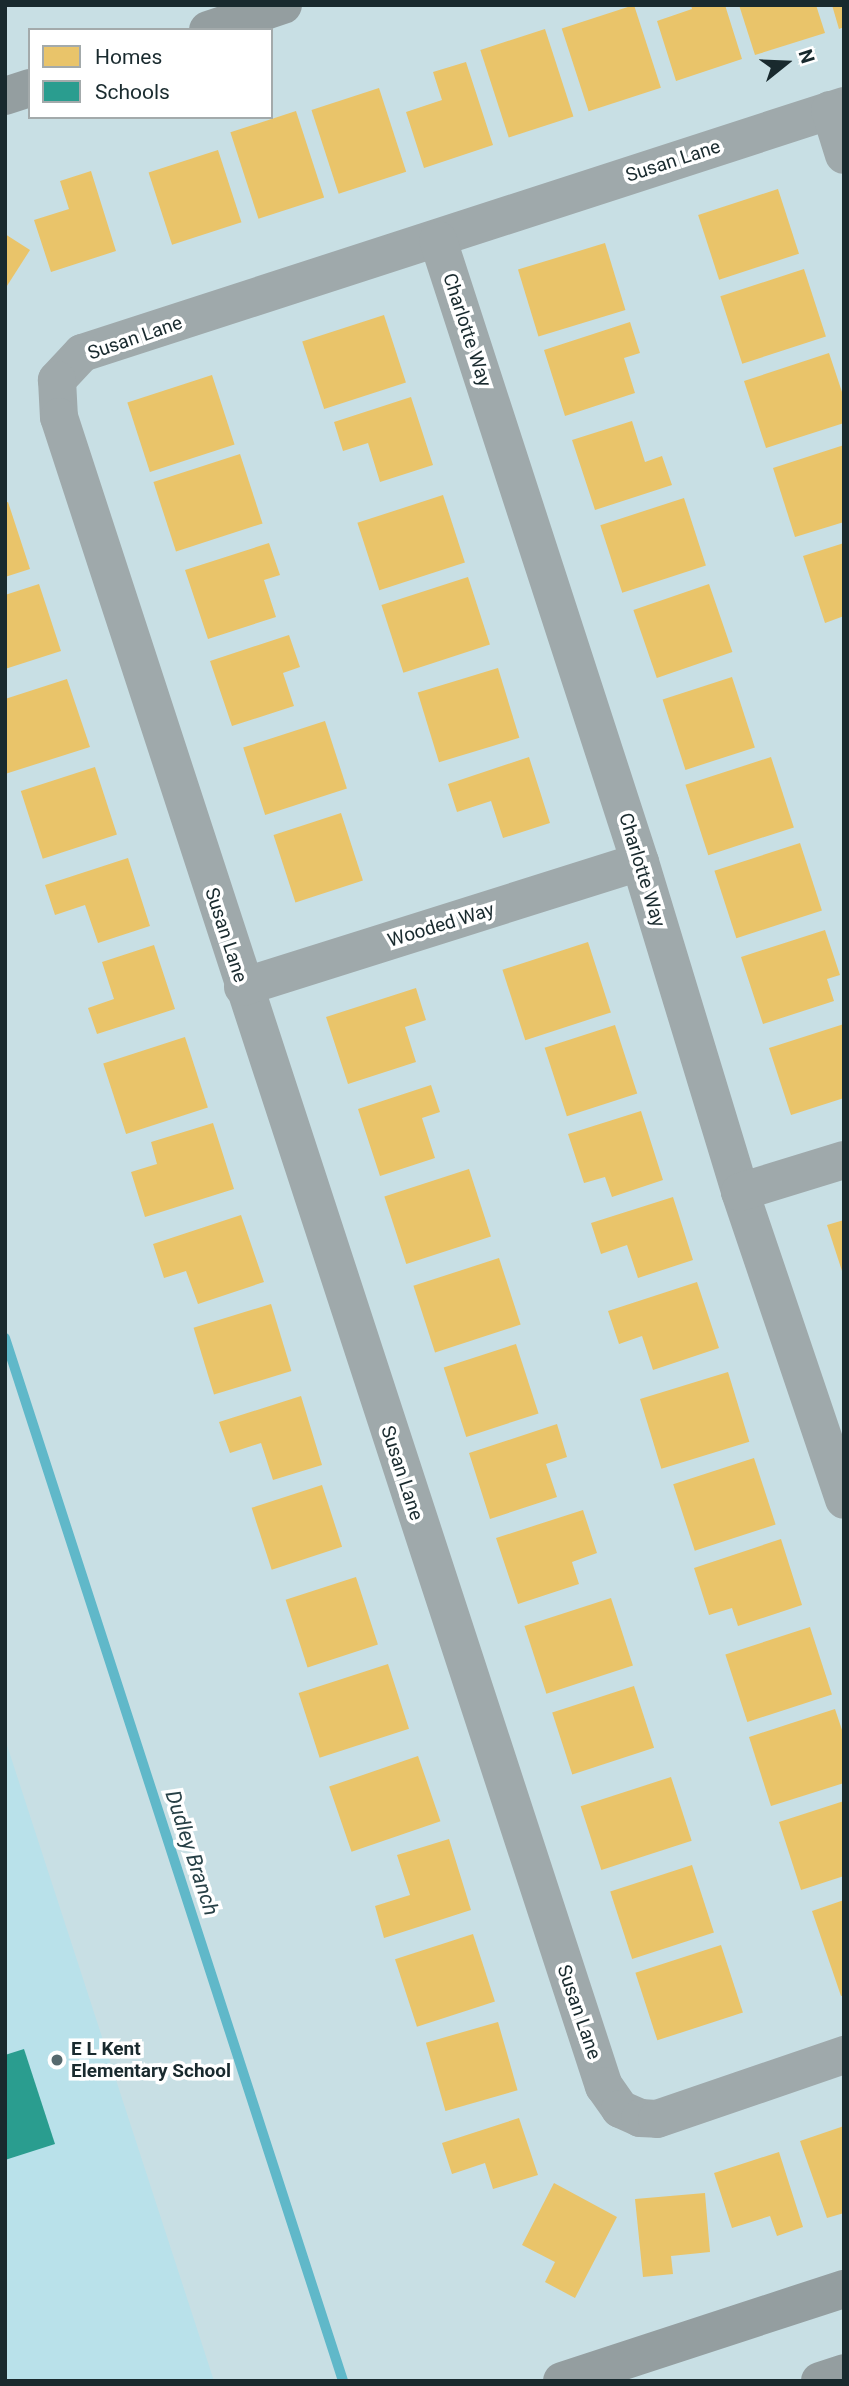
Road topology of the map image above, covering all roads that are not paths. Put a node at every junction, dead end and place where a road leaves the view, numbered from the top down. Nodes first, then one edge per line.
1 (283, 5) edge
2 (214, 28) edge
3 (28, 89) edge
4 (5, 96) edge
5 (837, 108) edge
6 (844, 155) edge
7 (438, 240) junction
8 (640, 862) junction
9 (243, 987) junction
10 (844, 1160) edge
11 (740, 1192) junction
12 (844, 1500) edge
13 (844, 2055) edge
14 (844, 2289) edge
15 (844, 2373) edge
16 (562, 2381) edge
17 (820, 2381) edge

1 - 2 main road
3 - 4 main road
5 - 6 street
5 - 7 street, Susan Lane
7 - 8 street, Charlotte Way
7 - 9 street, Susan Lane
8 - 9 street, Wooded Way
8 - 11 street, Charlotte Way
9 - 13 street, Susan Lane
10 - 11 street
11 - 12 street, Charlotte Way
14 - 16 main road
15 - 17 main road

